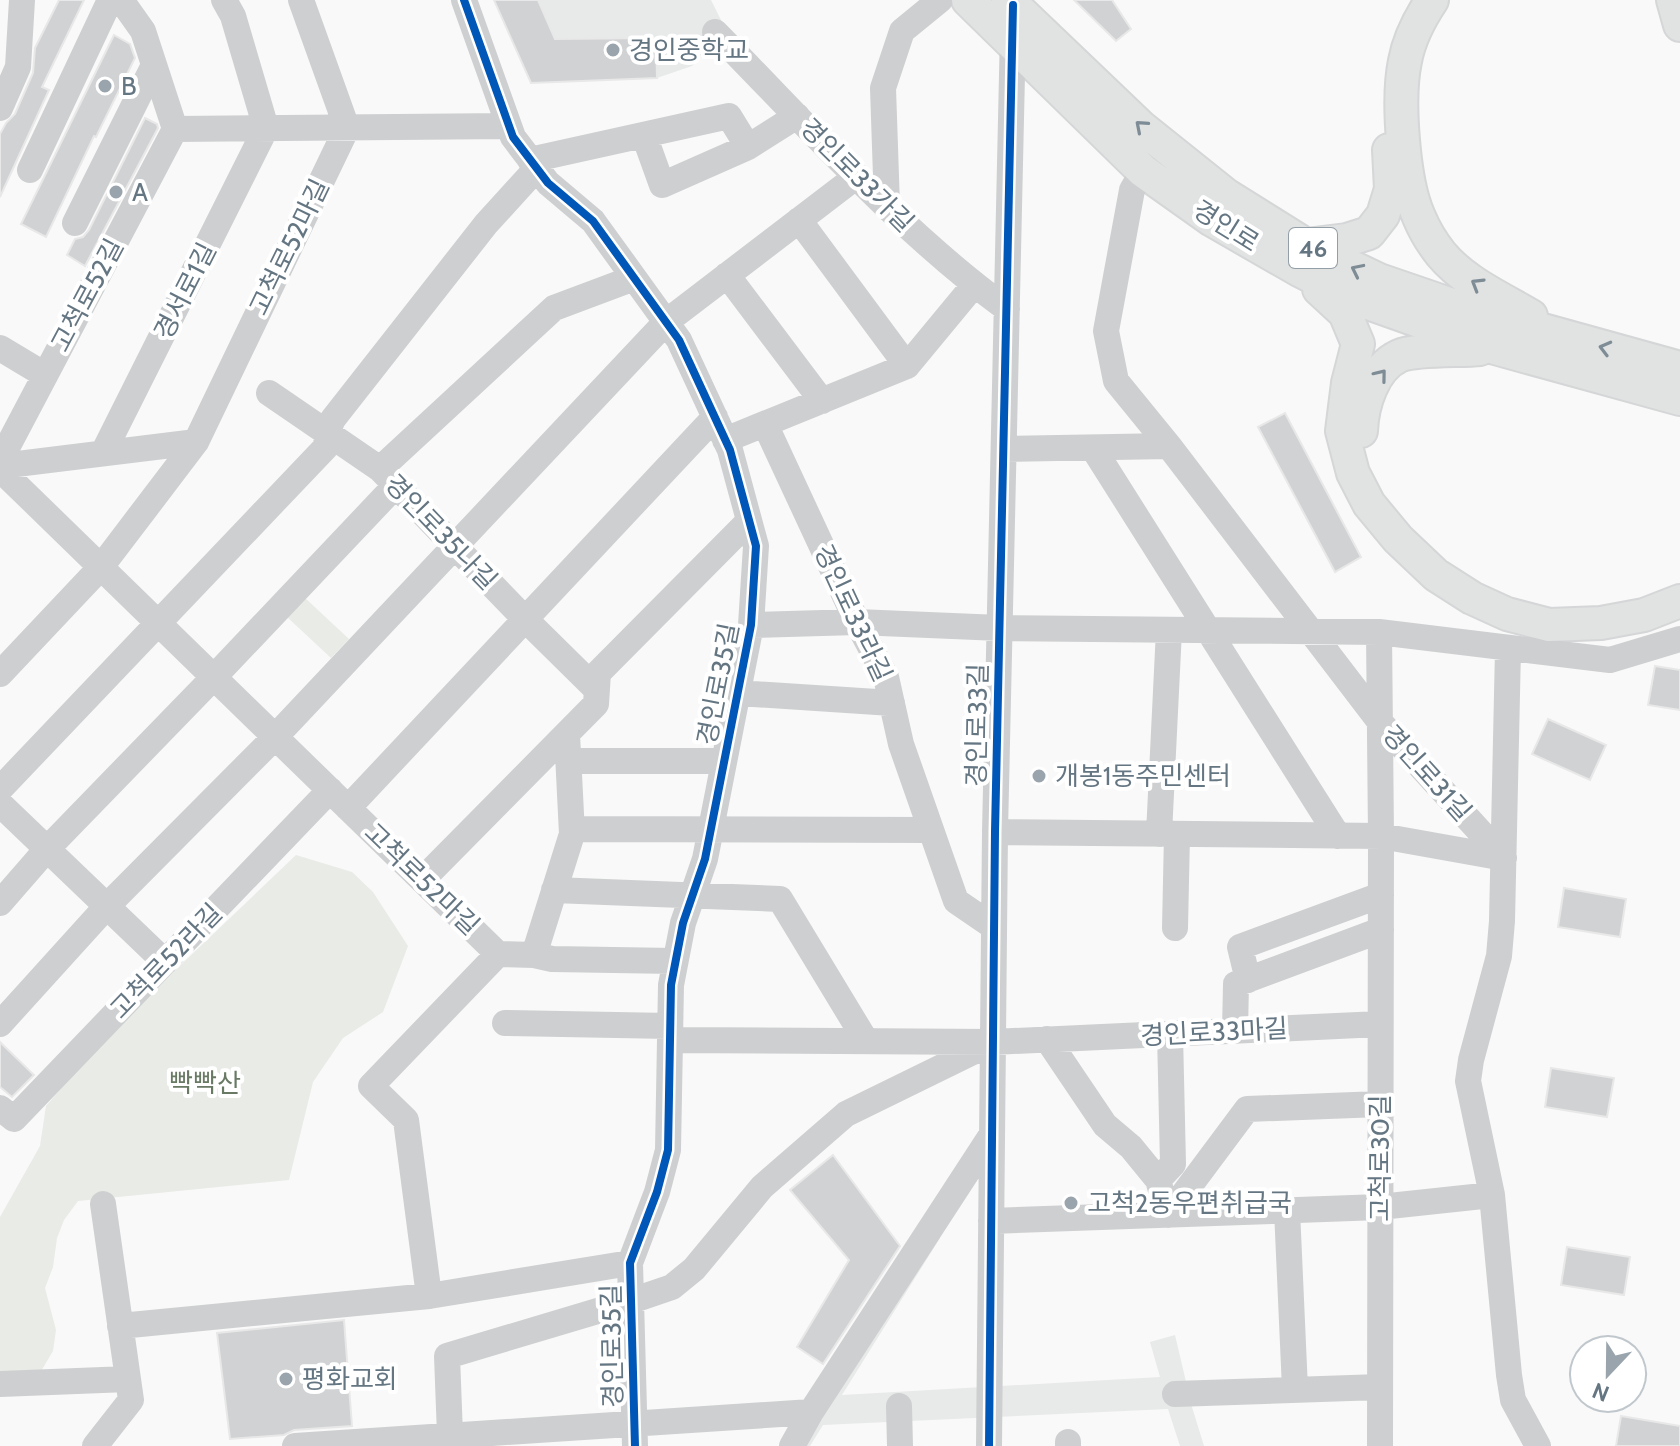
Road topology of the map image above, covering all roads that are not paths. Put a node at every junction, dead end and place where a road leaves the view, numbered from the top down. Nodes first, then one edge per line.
1 (22, 0) edge
2 (110, 0) edge
3 (121, 0) edge
4 (224, 0) edge
5 (301, 0) edge
6 (464, 0) edge
7 (940, 0) edge
8 (968, 0) edge
9 (1414, 0) edge
10 (1432, 0) edge
11 (1673, 0) edge
12 (1011, 3) edge
13 (1680, 25) edge
14 (715, 32) dead end
15 (1013, 43) junction
16 (154, 65) junction
17 (0, 108) edge
18 (797, 116) junction
19 (509, 126) junction
20 (266, 128) junction
21 (347, 128) junction
22 (175, 129) junction
23 (644, 135) junction
24 (748, 147) junction
25 (534, 164) junction
26 (30, 170) dead end
27 (1143, 171) junction
28 (857, 176) junction
29 (887, 206) junction
30 (799, 220) junction
31 (75, 223) dead end
32 (1303, 258) junction
33 (727, 275) junction
34 (634, 278) junction
35 (974, 285) junction
36 (1007, 309) junction
37 (666, 322) junction
38 (1568, 338) junction
39 (0, 348) edge
40 (1495, 348) junction
41 (907, 366) junction
42 (1680, 368) edge
43 (45, 375) junction
44 (269, 393) dead end
45 (1680, 399) edge
46 (822, 401) junction
47 (765, 424) junction
48 (720, 429) junction
49 (327, 433) junction
50 (196, 442) junction
51 (1169, 446) junction
52 (1093, 448) junction
53 (1004, 449) junction
54 (103, 453) junction
55 (0, 465) edge
56 (388, 477) junction
57 (749, 521) junction
58 (454, 547) junction
59 (101, 567) junction
60 (1680, 584) edge
61 (1680, 601) edge
62 (525, 619) junction
63 (857, 622) junction
64 (158, 623) junction
65 (751, 625) junction
66 (1000, 628) junction
67 (1169, 630) junction
68 (1208, 631) junction
69 (1311, 632) junction
70 (1379, 632) junction
71 (1680, 639) edge
72 (1508, 649) junction
73 (0, 674) edge
74 (214, 677) junction
75 (597, 690) junction
76 (738, 693) junction
77 (892, 703) junction
78 (1380, 722) junction
79 (567, 734) junction
80 (275, 737) junction
81 (568, 761) junction
82 (724, 761) junction
83 (0, 789) edge
84 (339, 799) junction
85 (0, 804) edge
86 (572, 829) junction
87 (711, 830) junction
88 (931, 830) junction
89 (995, 832) junction
90 (1168, 834) junction
91 (1338, 836) junction
92 (1381, 836) junction
93 (47, 849) junction
94 (1504, 858) junction
95 (422, 880) junction
96 (554, 890) junction
97 (693, 894) junction
98 (1381, 895) junction
99 (0, 903) edge
100 (107, 906) junction
101 (994, 927) junction
102 (1175, 928) dead end
103 (1381, 930) junction
104 (498, 954) junction
105 (534, 955) junction
106 (675, 961) junction
107 (165, 962) junction
108 (1248, 980) junction
109 (505, 1023) dead end
110 (0, 1024) edge
111 (1380, 1024) junction
112 (1235, 1031) junction
113 (670, 1033) junction
114 (1170, 1034) junction
115 (1047, 1039) junction
116 (866, 1041) junction
117 (993, 1042) junction
118 (1380, 1104) junction
119 (0, 1108) edge
120 (992, 1134) junction
121 (1158, 1180) junction
122 (1492, 1195) junction
123 (103, 1204) dead end
124 (1380, 1207) junction
125 (1287, 1210) junction
126 (1168, 1215) junction
127 (991, 1221) junction
128 (630, 1263) junction
129 (429, 1296) junction
130 (631, 1301) junction
131 (120, 1326) junction
132 (128, 1379) junction
133 (0, 1384) edge
134 (1380, 1387) junction
135 (1295, 1389) junction
136 (1175, 1394) dead end
137 (899, 1406) dead end
138 (811, 1412) junction
139 (634, 1434) edge
140 (450, 1435) junction
141 (95, 1446) edge
142 (295, 1446) edge
143 (792, 1446) edge
144 (900, 1446) edge
145 (989, 1446) edge
146 (1380, 1446) edge
147 (1538, 1446) edge

1 - 17 street
2 - 26 street
3 - 16 street
4 - 20 street
5 - 21 street
6 - 19 street, 경인로35길
7 - 29 street
8 - 15 main road, 경인로 / 46
9 - 32 main road
38 -> 10 main road
11 - 13 main road
12 - 15 street, 경인로33길
32 -> 12 main road, 경인로 / 46
14 - 18 street, 경인로33가길
15 - 27 main road, 경인로 / 46
15 - 36 street, 경인로33길
16 - 22 street
16 - 31 street
18 - 24 street
18 - 28 street, 경인로33가길
19 - 21 street
19 - 25 street, 경인로35길
20 - 21 street
20 - 22 street
20 - 54 street, 경서로1길
21 - 50 street, 고척로52마길
22 - 43 street, 고척로52길
23 - 24 street
23 - 24 street
23 - 25 street
25 - 34 street, 경인로35길
25 - 49 street
27 - 32 main road, 경인로 / 46
27 - 51 street, 경인로31길
28 - 29 street, 경인로33가길
28 - 30 street
29 - 35 street, 경인로33가길
30 - 33 street
30 - 41 street
38 -> 32 main road, 경인로 / 46
32 - 40 main road, 경인로 / 46
32 - 61 main road
33 - 37 street
33 - 46 street
34 - 37 street, 경인로35길
34 - 56 street
35 - 36 street, 경인로33가길
35 - 41 street
36 - 53 street, 경인로33길
37 - 48 street, 경인로35길
37 - 58 street
42 -> 38 main road, 경인로 / 46
39 - 43 street
40 - 45 main road, 경인로 / 46
60 -> 40 main road
41 - 46 street
43 - 55 street, 고척로52길
44 - 49 street, 경인로35나길
46 - 47 street
47 - 48 street
47 - 63 street, 경인로33라길
48 - 57 street, 경인로35길
48 - 62 street
49 - 56 street, 경인로35나길
49 - 64 street
50 - 54 street
50 - 59 street, 고척로52마길
51 - 52 street
51 - 69 street, 경인로31길
52 - 53 street
52 - 68 street
53 - 66 street, 경인로33길
54 - 55 street
55 - 59 street, 고척로52마길
56 - 58 street, 경인로35나길
56 - 74 street
57 - 65 street, 경인로35길
57 - 75 street
58 - 62 street, 경인로35나길
58 - 80 street
59 - 64 street, 고척로52마길
59 - 73 street
62 - 75 street, 경인로35나길
62 - 84 street
63 - 65 street, 경인로35길
63 - 66 street, 경인로33길
63 - 77 street, 경인로33라길
64 - 74 street, 고척로52마길
64 - 83 street
65 - 76 street, 경인로35길
66 - 67 street
66 - 89 street, 경인로33길
67 - 68 street
67 - 90 street
68 - 69 street
68 - 91 street
69 - 70 street
69 - 78 street, 경인로31길
70 - 72 street
70 - 78 street, 고척로30길
71 - 72 street
72 - 94 street
74 - 80 street, 고척로52마길
74 - 93 street
75 - 79 street
76 - 77 street, 경인로35길
76 - 82 street, 경인로35길
77 - 88 street, 경인로33라길
78 - 92 street, 고척로30길
78 - 94 street, 경인로31길
79 - 81 street
79 - 95 street
80 - 84 street, 고척로52마길
80 - 100 street
81 - 82 street, 경인로35길
81 - 86 street
82 - 87 street, 경인로35길
84 - 95 street, 고척로52마길
84 - 107 street, 고척로52라길
85 - 93 street
86 - 87 street
86 - 96 street
87 - 88 street
87 - 97 street, 경인로35길
88 - 101 street, 경인로33라길
89 - 90 street
89 - 101 street, 경인로33길
90 - 91 street
90 - 102 street
91 - 92 street
92 - 94 street
92 - 98 street, 고척로30길
93 - 99 street
93 - 100 street
94 - 122 street
95 - 104 street, 고척로52마길
96 - 97 street
96 - 105 street
97 - 106 street, 경인로35길
97 - 116 street
98 - 103 street, 고척로30길
98 - 108 street
100 - 107 street
100 - 110 street
101 - 117 street, 경인로33길
103 - 108 street
103 - 111 street, 고척로30길
104 - 105 street
104 - 129 street, 고척로52마길
105 - 106 street
106 - 113 street, 경인로35길
107 - 119 street, 고척로52라길
108 - 112 street
109 - 113 street
111 - 112 street, 경인로33마길
111 - 118 street, 고척로30길
112 - 114 street, 경인로33마길
113 - 116 street
113 - 128 street, 경인로35길
114 - 115 street, 경인로33마길
114 - 121 street
115 - 117 street, 경인로33마길
115 - 121 street
116 - 117 street
117 - 120 street, 경인로33길
117 - 130 street, 경인로35길
118 - 124 street, 고척로30길
118 - 126 street
120 - 127 street, 경인로33길
120 - 138 street
121 - 126 street
122 - 124 street
122 - 147 street
123 - 131 street
124 - 125 street
124 - 134 street, 고척로30길
125 - 126 street
125 - 135 street
126 - 127 street
127 - 145 street, 경인로33길
128 - 129 street
128 - 130 street, 경인로35길
129 - 131 street
130 - 139 street, 경인로35길
130 - 140 street, 경인로35길
131 - 132 street
132 - 133 street
132 - 141 street
134 - 135 street
134 - 146 street, 고척로30길
135 - 136 street
137 - 144 street
138 - 139 street
138 - 143 street
139 - 140 street
140 - 142 street

